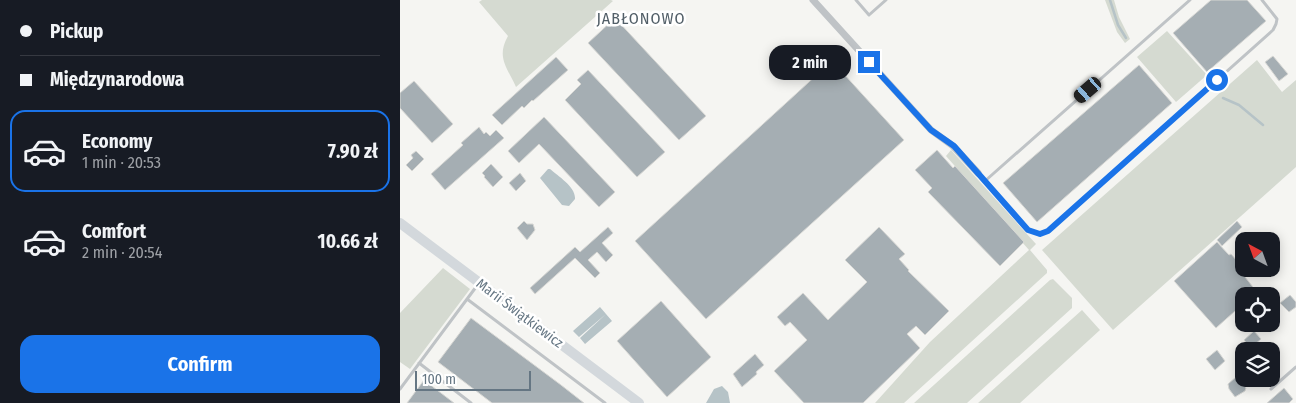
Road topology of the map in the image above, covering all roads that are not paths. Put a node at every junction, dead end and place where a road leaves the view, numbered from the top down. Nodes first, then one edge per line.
1 (856, 0) edge
2 (886, 0) edge
3 (1190, 0) edge
4 (1262, 0) edge
5 (818, 2) edge
6 (978, 173) joint
7 (985, 181) junction
8 (400, 223) edge
9 (479, 283) junction
10 (467, 299) junction
11 (419, 363) junction
12 (1296, 367) edge
13 (400, 388) edge
14 (1271, 389) dead end
15 (471, 403) edge
16 (605, 403) edge
17 (639, 403) edge

1 - 2 lane
3 - 7 lane
4 - 7 lane
5 - 6 street
6 - 7 lane
8 - 9 street, Marii Świątkiewicz
9 - 10 lane
9 - 17 street, Marii Świątkiewicz
10 - 11 lane
10 - 16 lane
11 - 13 lane
11 - 15 lane
12 - 14 lane

